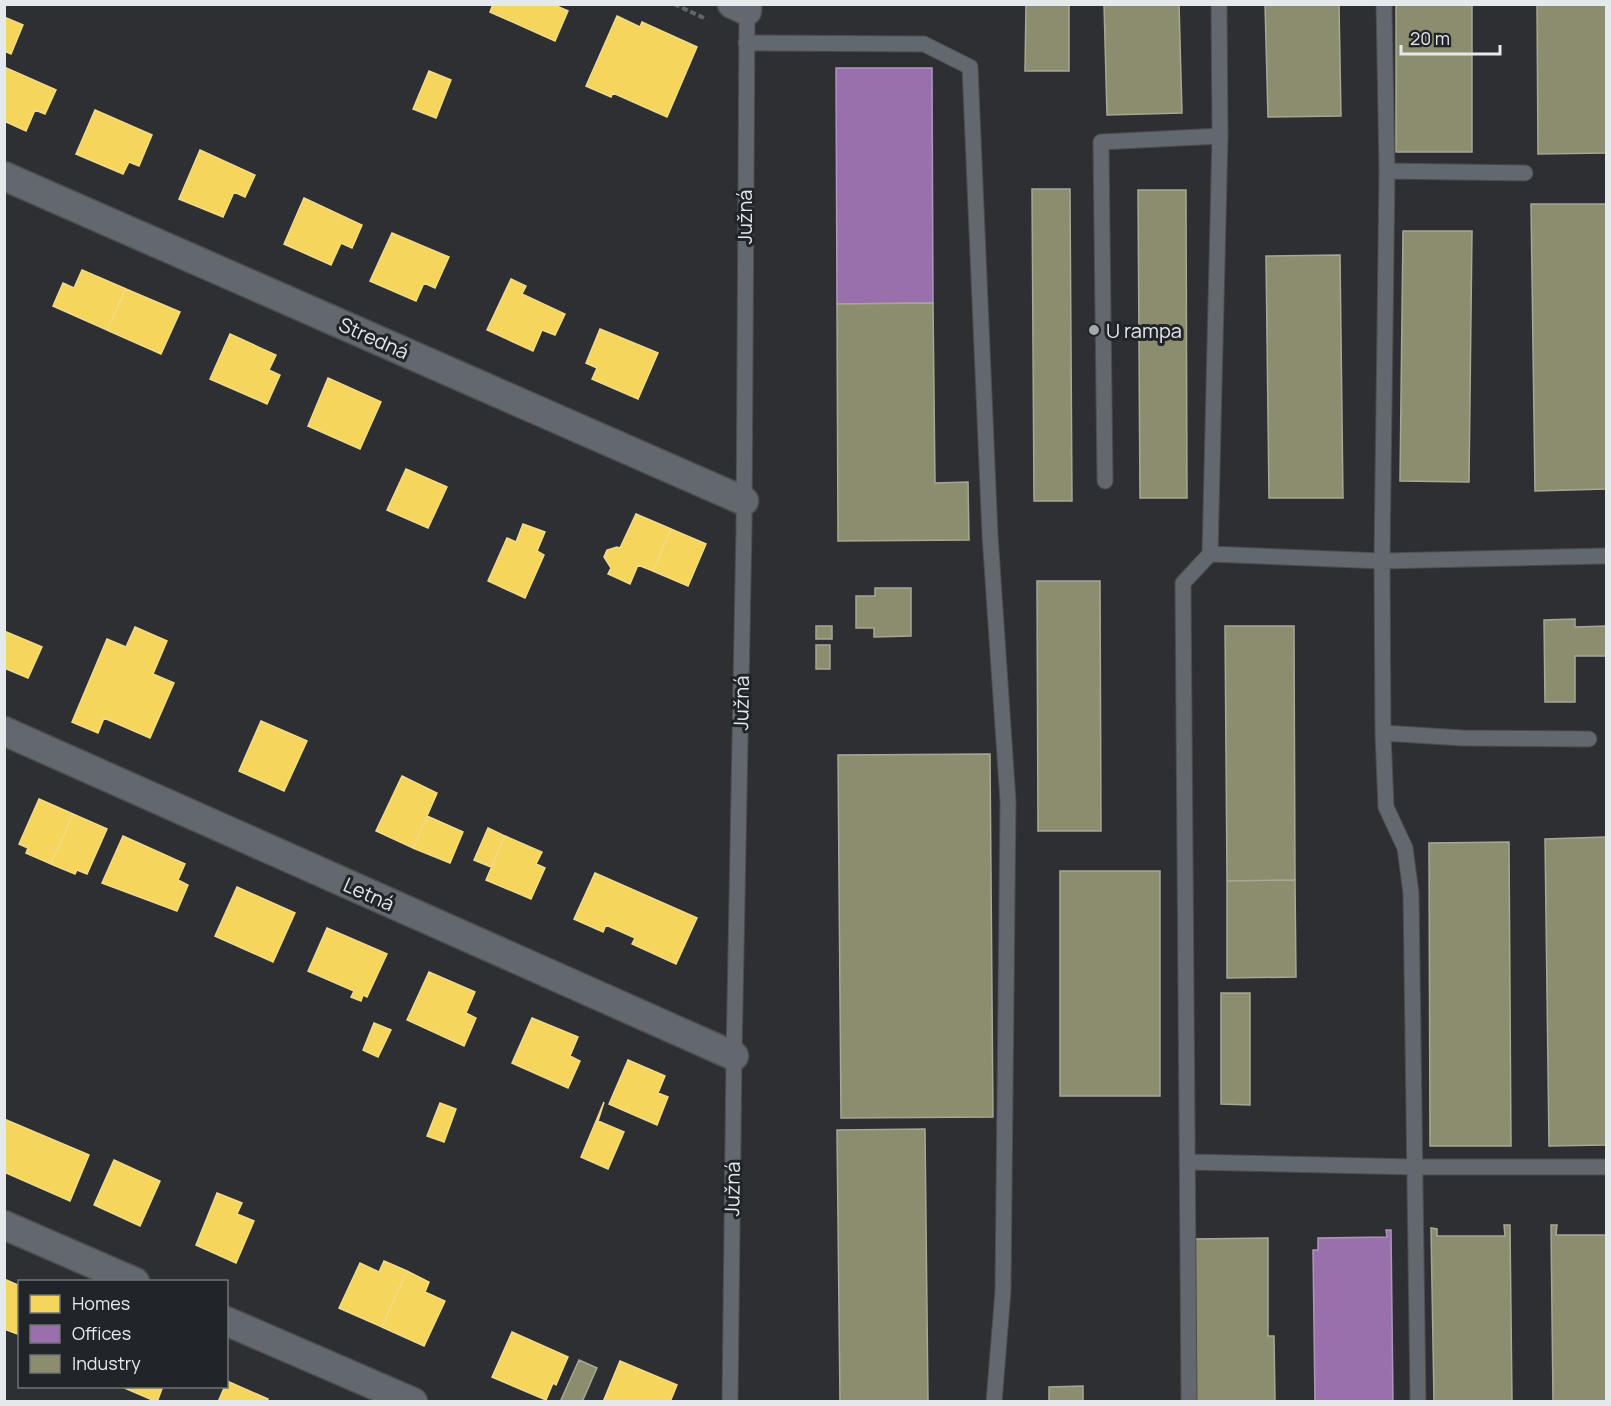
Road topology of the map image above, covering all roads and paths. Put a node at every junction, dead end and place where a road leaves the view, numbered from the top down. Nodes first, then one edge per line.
1 (674, 4) edge
2 (1219, 4) edge
3 (1384, 4) edge
4 (734, 10) edge
5 (746, 43) junction
6 (1220, 136) junction
7 (1387, 171) junction
8 (1525, 173) dead end
9 (4, 176) edge
10 (1105, 481) dead end
11 (744, 501) junction
12 (1210, 554) junction
13 (1606, 556) edge
14 (1382, 561) junction
15 (4, 731) edge
16 (1383, 733) junction
17 (1589, 739) dead end
18 (734, 1056) junction
19 (1188, 1162) junction
20 (1413, 1167) junction
21 (1606, 1167) edge
22 (4, 1225) edge
23 (133, 1280) edge
24 (228, 1322) edge
25 (413, 1401) edge
26 (730, 1401) edge
27 (994, 1401) edge
28 (1189, 1401) edge
29 (1418, 1401) edge

1 - 4 path
2 - 6 lane
3 - 7 lane
4 - 5 lane, Južná
5 - 11 lane, Južná
5 - 27 lane
6 - 10 lane
6 - 12 lane
7 - 8 lane
7 - 14 lane
9 - 11 street, Stredná
11 - 18 lane, Južná
12 - 14 lane
12 - 19 lane
13 - 14 lane
14 - 16 lane
15 - 18 street, Letná
16 - 17 lane
16 - 20 lane
18 - 26 lane, Južná
19 - 20 lane
19 - 28 lane
20 - 21 lane
20 - 29 lane
22 - 23 street
24 - 25 street

